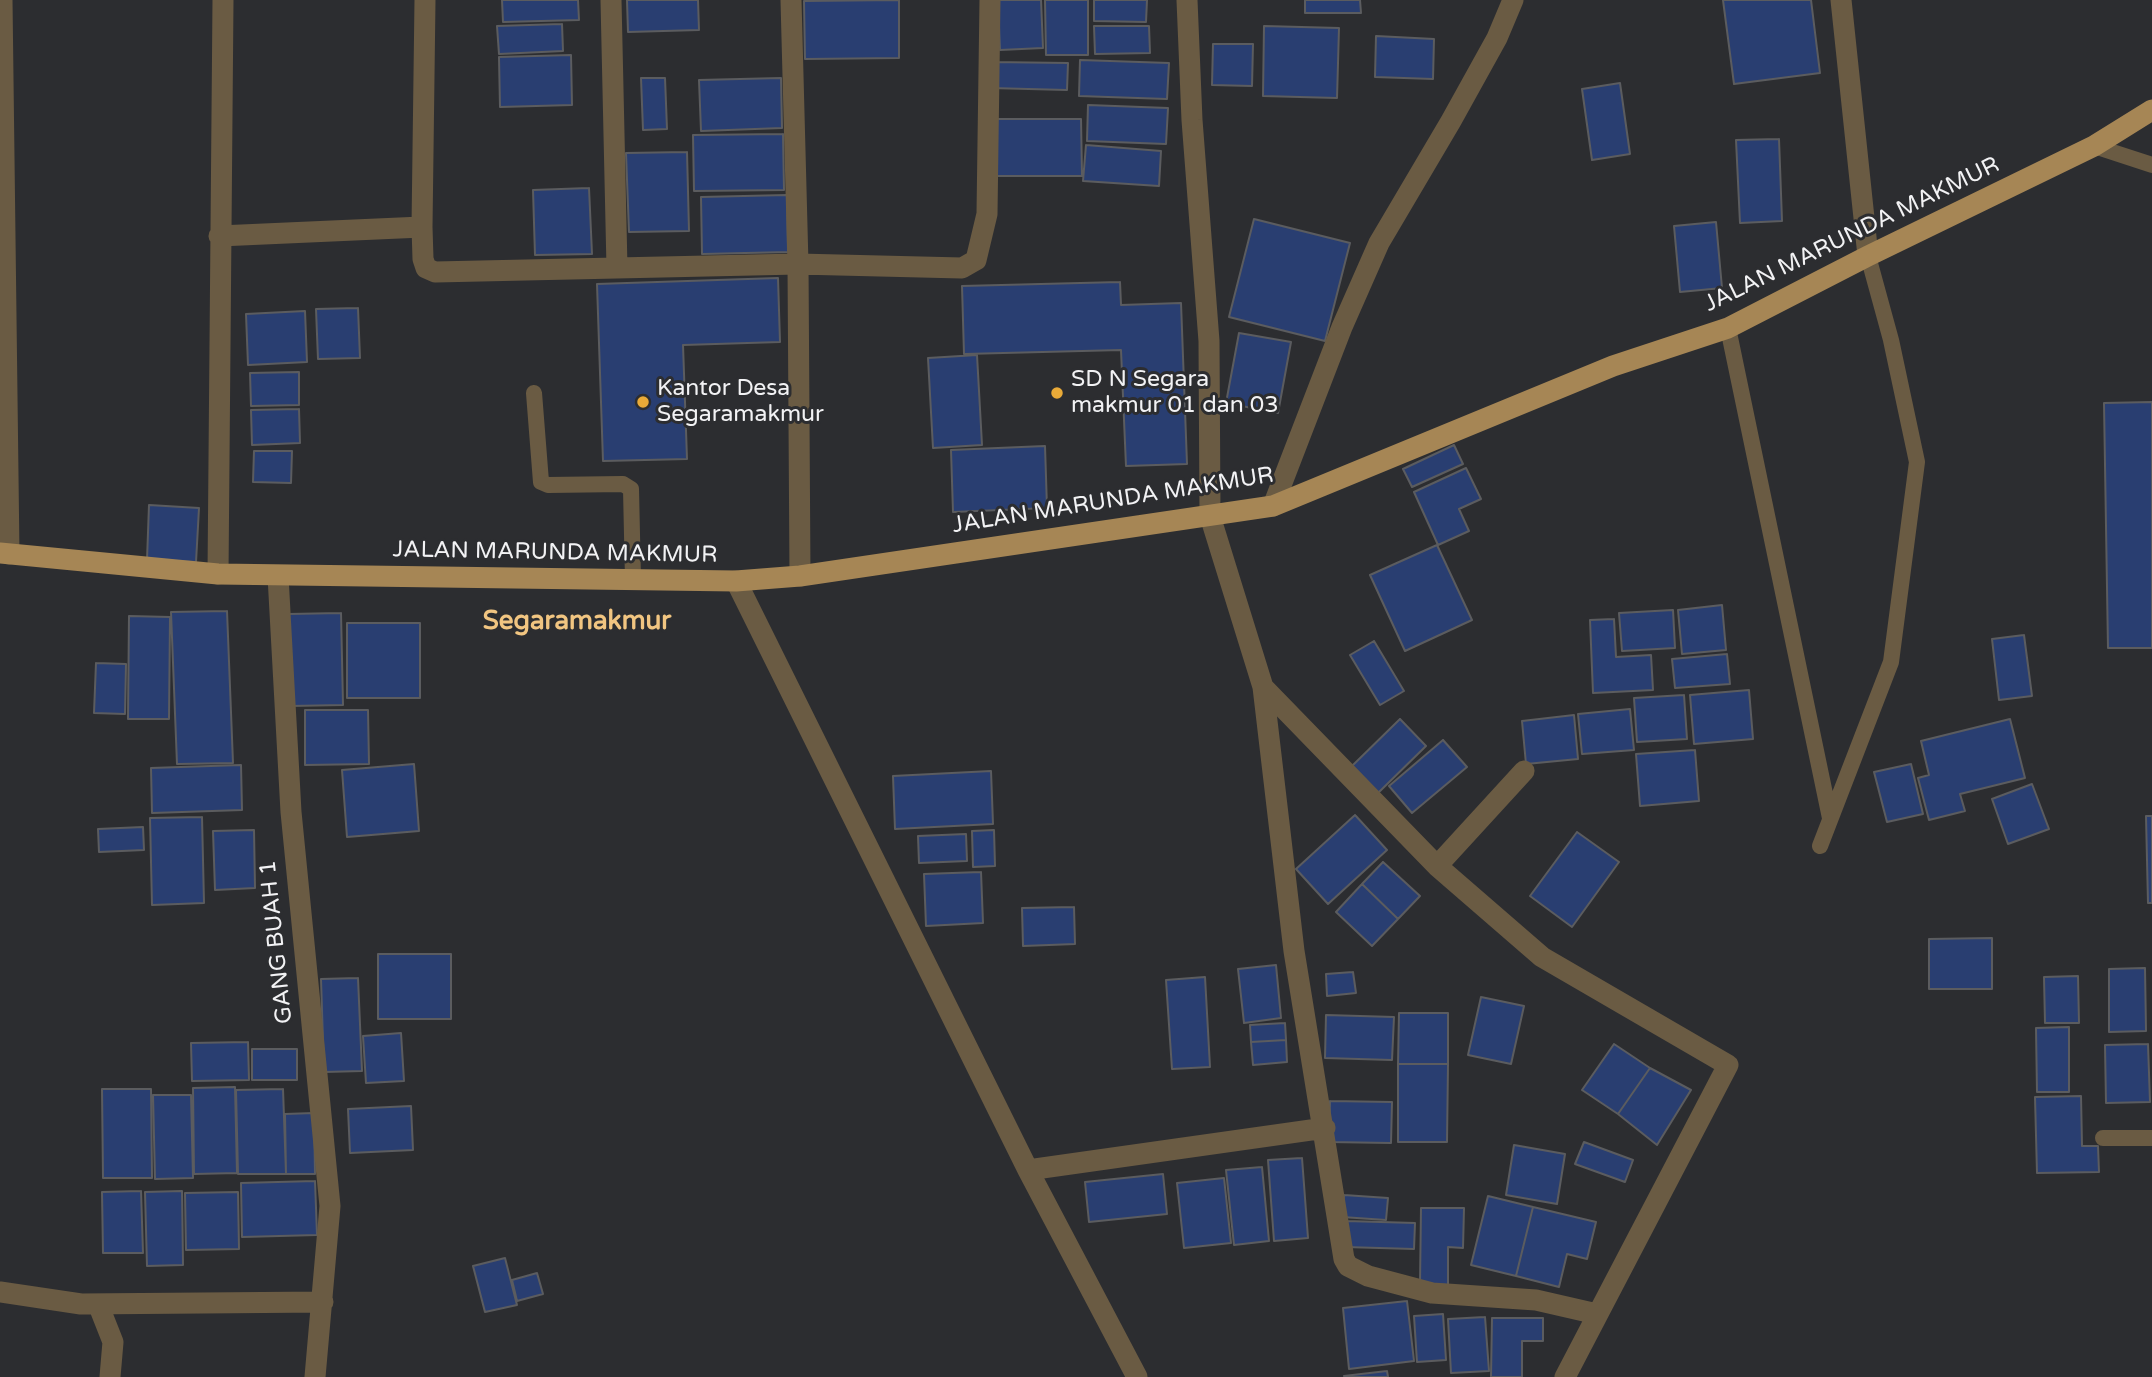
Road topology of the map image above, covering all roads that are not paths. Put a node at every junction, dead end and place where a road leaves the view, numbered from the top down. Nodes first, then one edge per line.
1 (2, 0) edge
2 (223, 0) edge
3 (425, 0) edge
4 (611, 0) edge
5 (791, 0) edge
6 (990, 0) edge
7 (1187, 0) edge
8 (1513, 0) edge
9 (1841, 0) edge
10 (2152, 110) edge
11 (2094, 146) junction
12 (2152, 165) edge
13 (422, 227) junction
14 (219, 236) junction
15 (1868, 256) junction
16 (798, 264) junction
17 (617, 268) junction
18 (1728, 328) junction
19 (534, 393) dead end
20 (1273, 506) junction
21 (1210, 516) junction
22 (4, 554) edge
23 (218, 574) junction
24 (278, 576) junction
25 (800, 576) junction
26 (633, 580) junction
27 (736, 581) junction
28 (1264, 687) junction
29 (1524, 771) dead end
30 (1830, 818) junction
31 (1820, 846) dead end
32 (1437, 866) junction
33 (1325, 1128) junction
34 (2103, 1138) dead end
35 (2152, 1138) edge
36 (1028, 1170) junction
37 (0, 1292) edge
38 (323, 1302) junction
39 (98, 1304) junction
40 (1597, 1314) junction
41 (110, 1377) edge
42 (315, 1377) edge
43 (1137, 1377) edge
44 (1565, 1377) edge

1 - 22 street
2 - 14 street
3 - 13 street
4 - 17 street
5 - 16 street
6 - 16 street
7 - 21 street
8 - 20 street
9 - 15 street
10 - 11 main road, JALAN MARUNDA MAKMUR
11 - 12 lane
11 - 15 main road, JALAN MARUNDA MAKMUR
13 - 14 street
13 - 17 street
14 - 23 street
15 - 18 main road, JALAN MARUNDA MAKMUR
15 - 30 lane
16 - 17 street
16 - 25 street
18 - 20 main road, JALAN MARUNDA MAKMUR
18 - 30 lane
19 - 26 lane
20 - 21 main road, JALAN MARUNDA MAKMUR
21 - 25 main road, JALAN MARUNDA MAKMUR
21 - 28 street
22 - 23 main road, JALAN MARUNDA MAKMUR
23 - 24 main road, JALAN MARUNDA MAKMUR
24 - 26 main road, JALAN MARUNDA MAKMUR
24 - 38 street, GANG BUAH 1
25 - 27 main road, JALAN MARUNDA MAKMUR
26 - 27 main road, JALAN MARUNDA MAKMUR
27 - 36 street
28 - 32 street
28 - 33 street
29 - 32 street
30 - 31 lane
32 - 40 street
33 - 36 street
33 - 40 street
34 - 35 lane
36 - 43 street
37 - 39 street
38 - 39 street
38 - 42 street, GANG BUAH 1
39 - 41 street
40 - 44 street

